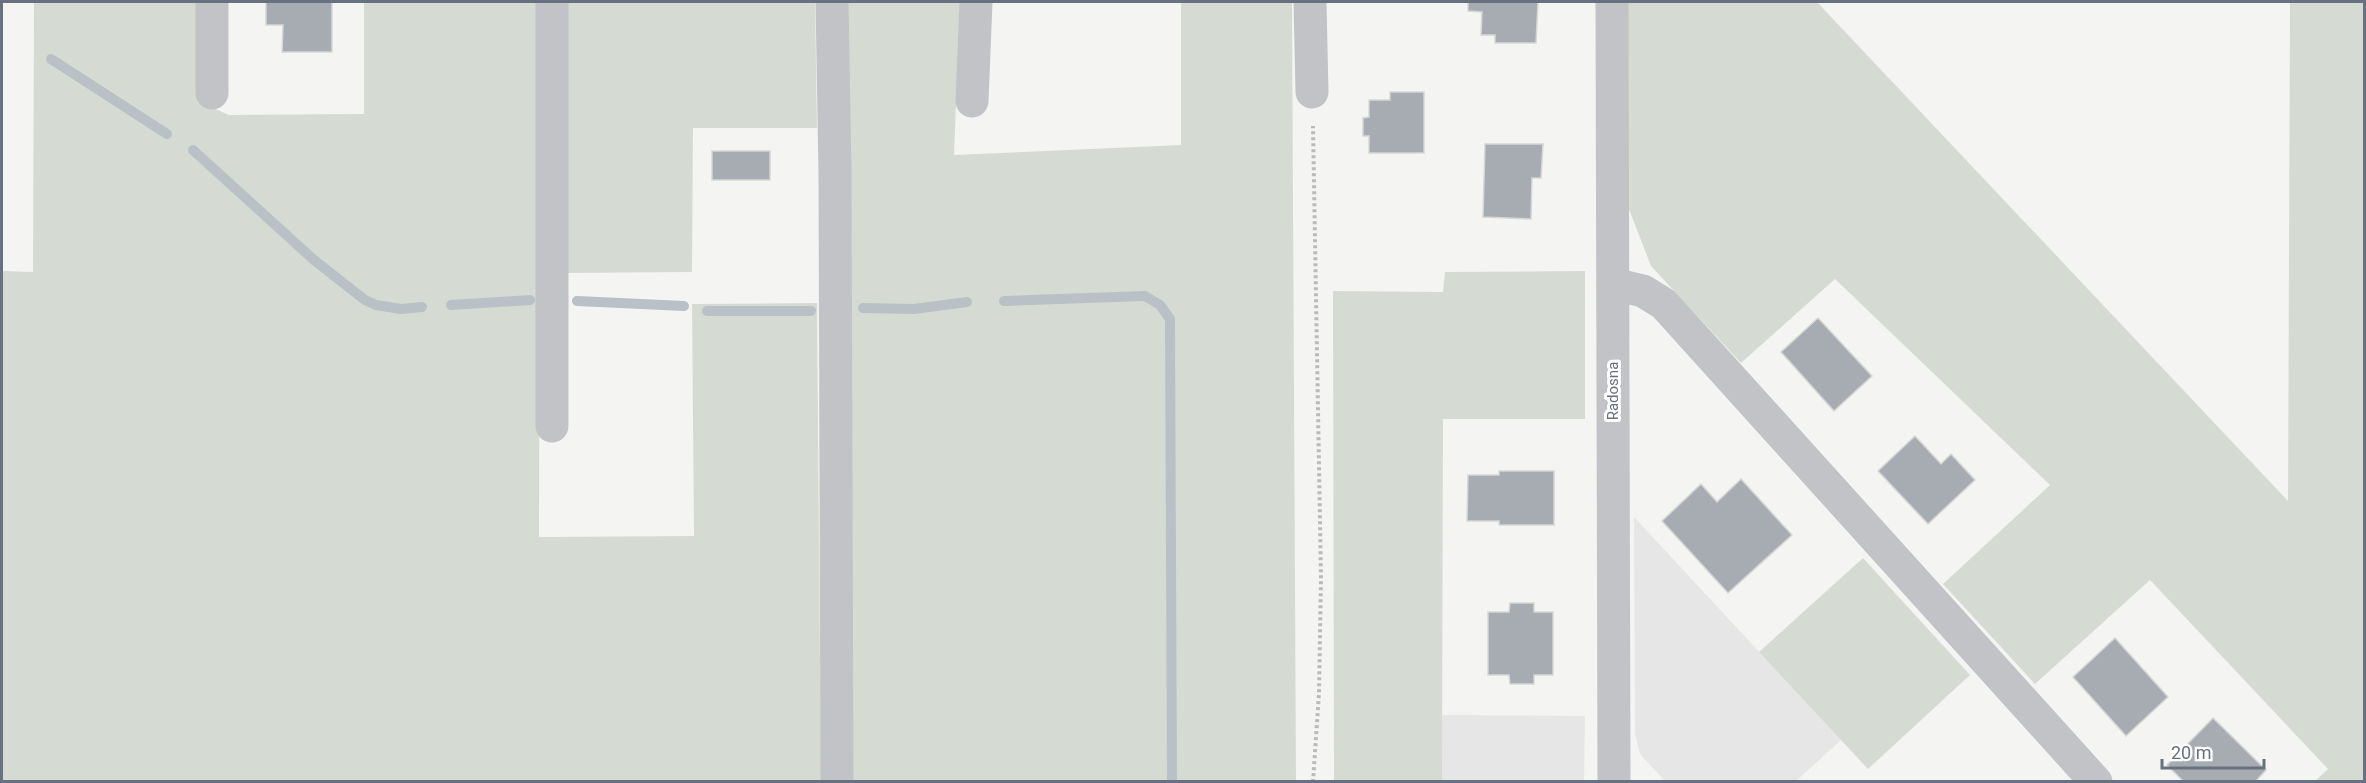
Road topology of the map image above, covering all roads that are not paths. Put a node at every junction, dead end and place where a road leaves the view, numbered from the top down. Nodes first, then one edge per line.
1 (212, 2) edge
2 (552, 2) edge
3 (832, 2) edge
4 (976, 2) edge
5 (1310, 2) edge
6 (1612, 2) edge
7 (1312, 92) road end
8 (212, 93) dead end
9 (972, 101) dead end
10 (1613, 284) junction
11 (552, 426) dead end
12 (837, 782) edge
13 (1614, 782) edge
14 (2096, 782) edge

1 - 8 street
2 - 11 street
3 - 12 street
4 - 9 street
5 - 7 street
6 - 10 street, Radosna
10 - 13 street, Radosna
10 - 14 street

